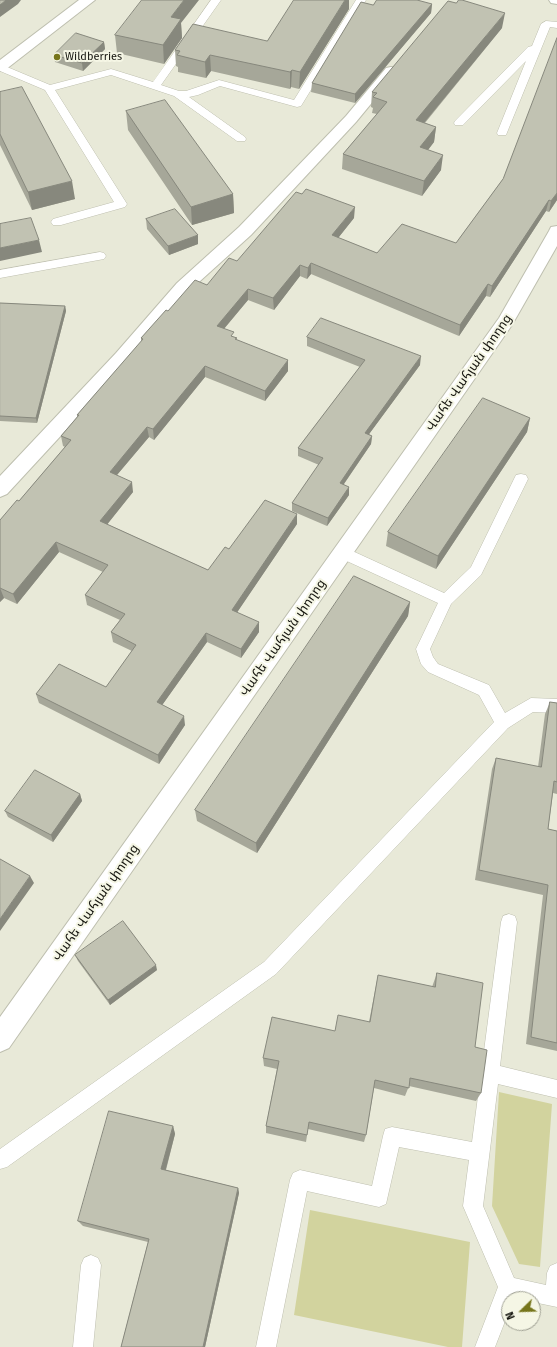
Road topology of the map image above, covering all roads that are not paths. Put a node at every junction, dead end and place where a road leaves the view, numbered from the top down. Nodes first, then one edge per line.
1 (88, 0) edge
2 (216, 0) edge
3 (361, 0) edge
4 (557, 25) edge
5 (537, 44) junction
6 (400, 60) edge
7 (0, 67) edge
8 (155, 87) junction
9 (49, 88) junction
10 (178, 94) junction
11 (459, 123) dead end
12 (502, 133) dead end
13 (241, 139) dead end
14 (57, 222) dead end
15 (557, 230) edge
16 (100, 256) dead end
17 (0, 274) edge
18 (520, 479) dead end
19 (2, 485) edge
20 (343, 553) junction
21 (446, 600) junction
22 (557, 706) edge
23 (503, 723) junction
24 (508, 922) dead end
25 (0, 1039) edge
26 (490, 1073) junction
27 (557, 1089) edge
28 (480, 1153) junction
29 (0, 1160) edge
30 (91, 1265) dead end
31 (557, 1273) edge
32 (508, 1287) junction
33 (556, 1297) edge
34 (83, 1347) edge
35 (266, 1347) edge
36 (485, 1347) edge

1 - 7 street
2 - 8 lane
3 - 10 lane
4 - 5 lane
5 - 11 lane
5 - 12 lane
6 - 19 street
7 - 9 lane
8 - 9 lane
8 - 10 lane
9 - 14 lane
10 - 13 lane
15 - 20 street, Վահե Վահյան փողոց
16 - 17 lane
18 - 21 lane
20 - 21 lane
20 - 25 street, Վահե Վահյան փողոց
21 - 23 lane
22 - 23 lane
23 - 29 lane
24 - 26 lane
26 - 27 lane
26 - 28 lane
28 - 32 lane
28 - 35 lane
30 - 34 lane
31 - 33 lane
32 - 33 lane
32 - 36 lane

